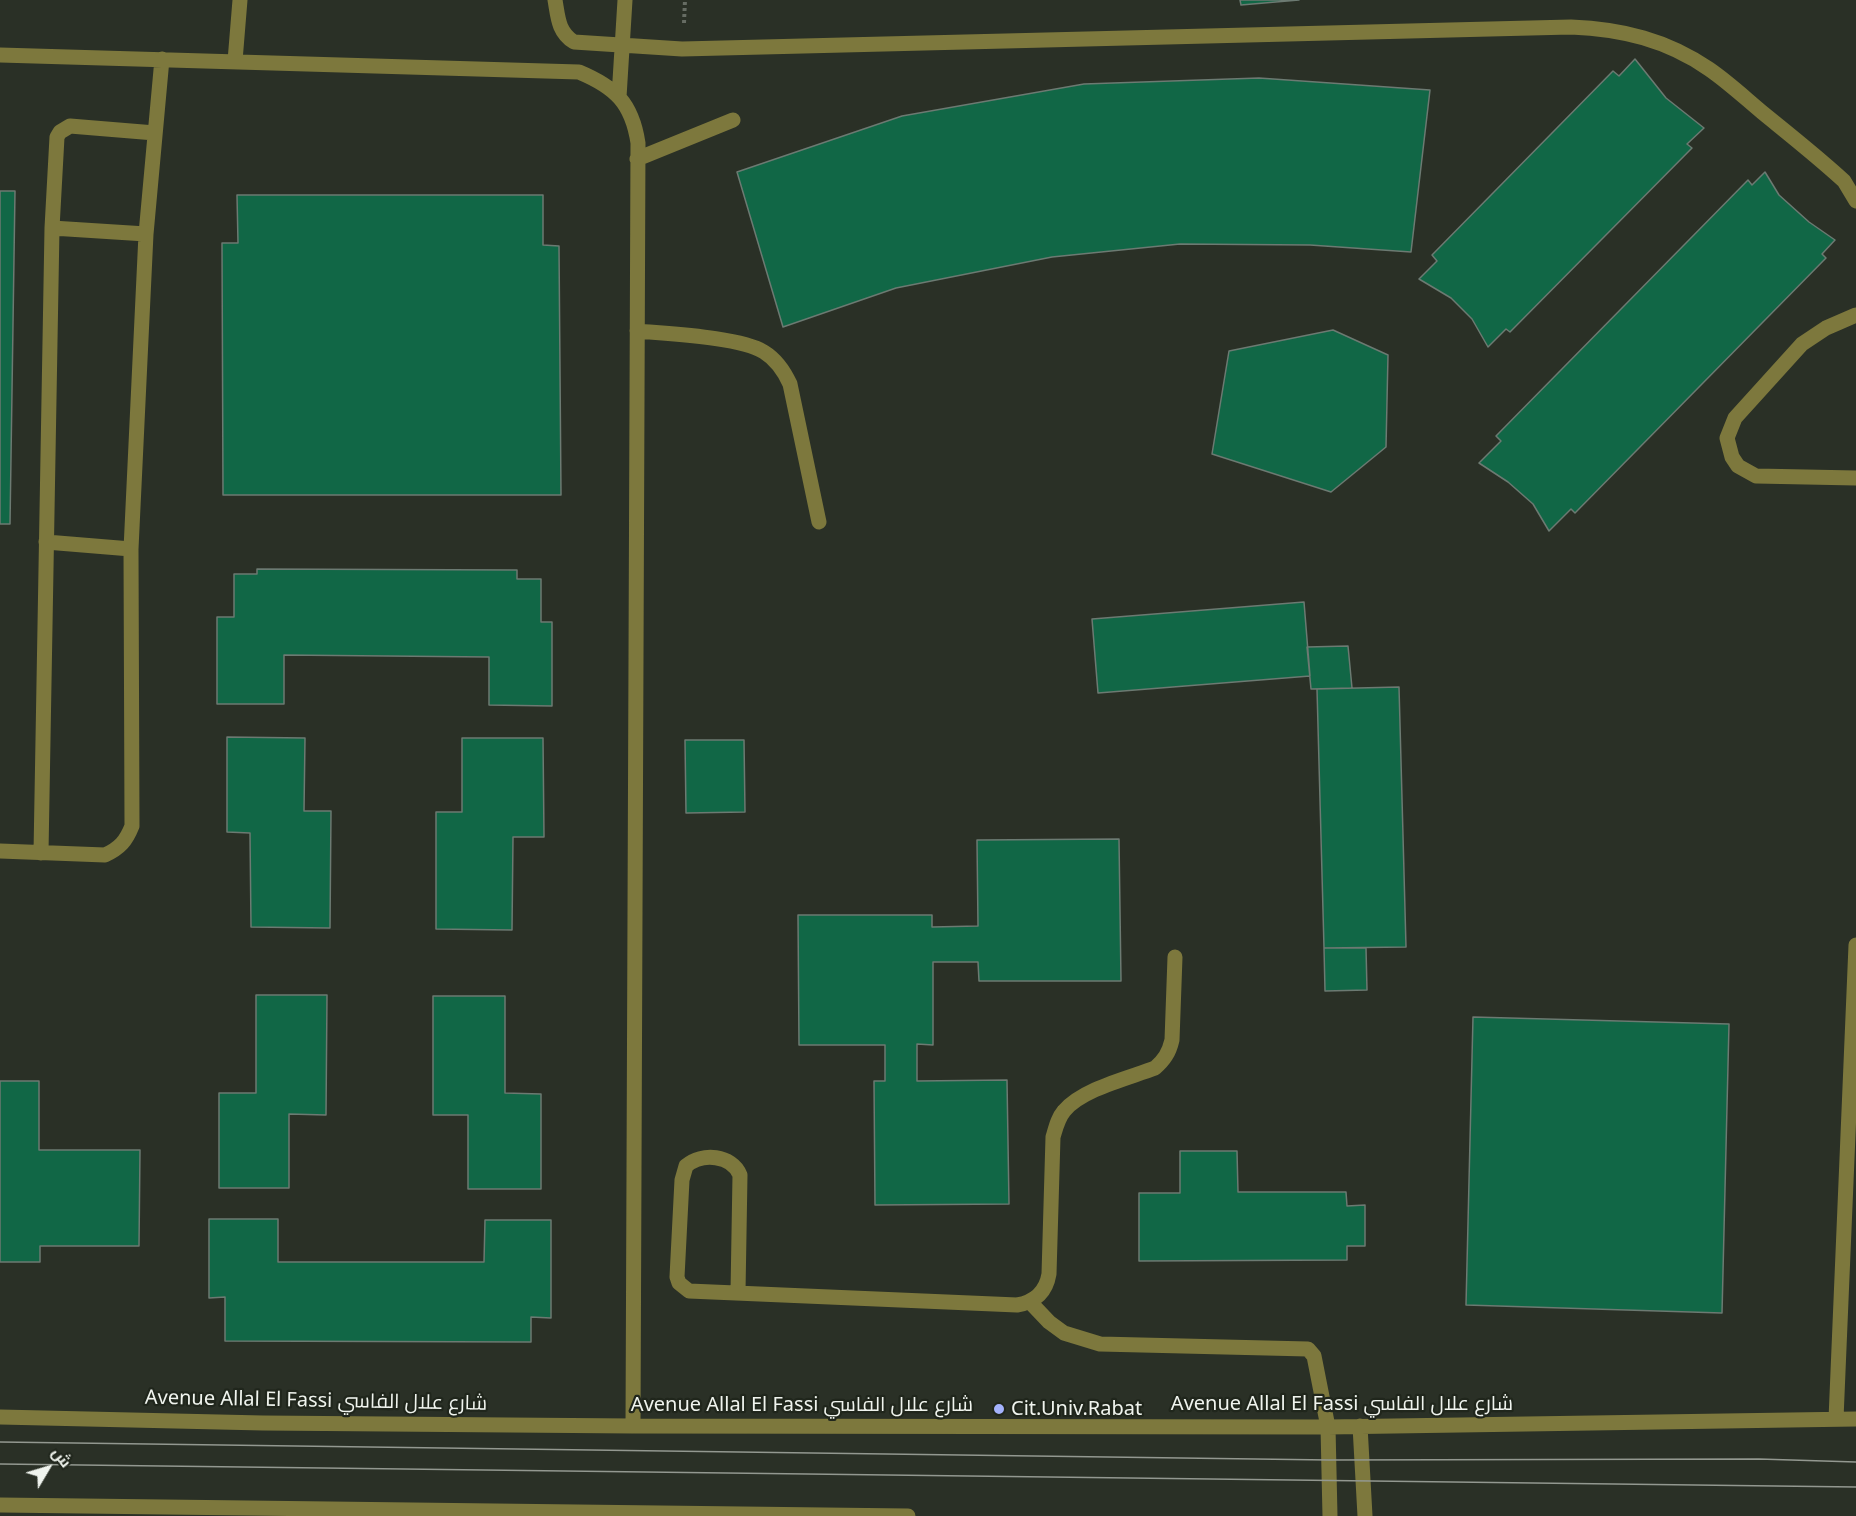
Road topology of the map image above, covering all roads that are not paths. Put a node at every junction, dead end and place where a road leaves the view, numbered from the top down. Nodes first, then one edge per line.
1 (240, 0) edge
2 (555, 0) edge
3 (625, 0) edge
4 (621, 45) junction
5 (0, 55) edge
6 (162, 59) junction
7 (235, 60) junction
8 (619, 97) junction
9 (733, 120) dead end
10 (154, 133) junction
11 (637, 159) junction
12 (1856, 201) edge
13 (52, 228) junction
14 (146, 234) junction
15 (1856, 315) edge
16 (637, 331) junction
17 (1856, 478) edge
18 (819, 522) dead end
19 (46, 542) junction
20 (131, 549) junction
21 (0, 851) edge
22 (40, 854) junction
23 (1856, 945) edge
24 (1175, 957) dead end
25 (1853, 1084) edge
26 (738, 1292) junction
27 (1030, 1302) junction
28 (0, 1417) edge
29 (1836, 1419) junction
30 (1856, 1419) edge
31 (1360, 1425) junction
32 (633, 1426) junction
33 (1328, 1426) junction
34 (0, 1505) edge
35 (908, 1516) edge
36 (1330, 1516) edge
37 (1365, 1516) edge

1 - 7 street
2 - 4 street
3 - 4 street
4 - 8 street
4 - 12 street
5 - 6 street
6 - 7 street
6 - 10 street
7 - 8 street
8 - 11 street
9 - 11 street
10 - 13 street
10 - 14 street
11 - 16 street
13 - 14 street
13 - 19 street
14 - 20 street
15 - 17 street
16 - 18 street
16 - 32 street
19 - 20 street
19 - 22 street
20 - 22 street
21 - 22 street
23 - 25 street
24 - 27 street
25 - 29 street
26 - 26 street
26 - 27 street
27 - 33 street
28 - 32 street, Avenue Allal El Fassi شارع علال الفاسي
29 - 30 street, Avenue Allal El Fassi شارع علال الفاسي
29 - 31 street, Avenue Allal El Fassi شارع علال الفاسي
31 - 33 street, Avenue Allal El Fassi شارع علال الفاسي
31 - 37 street
32 - 33 street, Avenue Allal El Fassi شارع علال الفاسي
33 - 36 street
34 - 35 street

